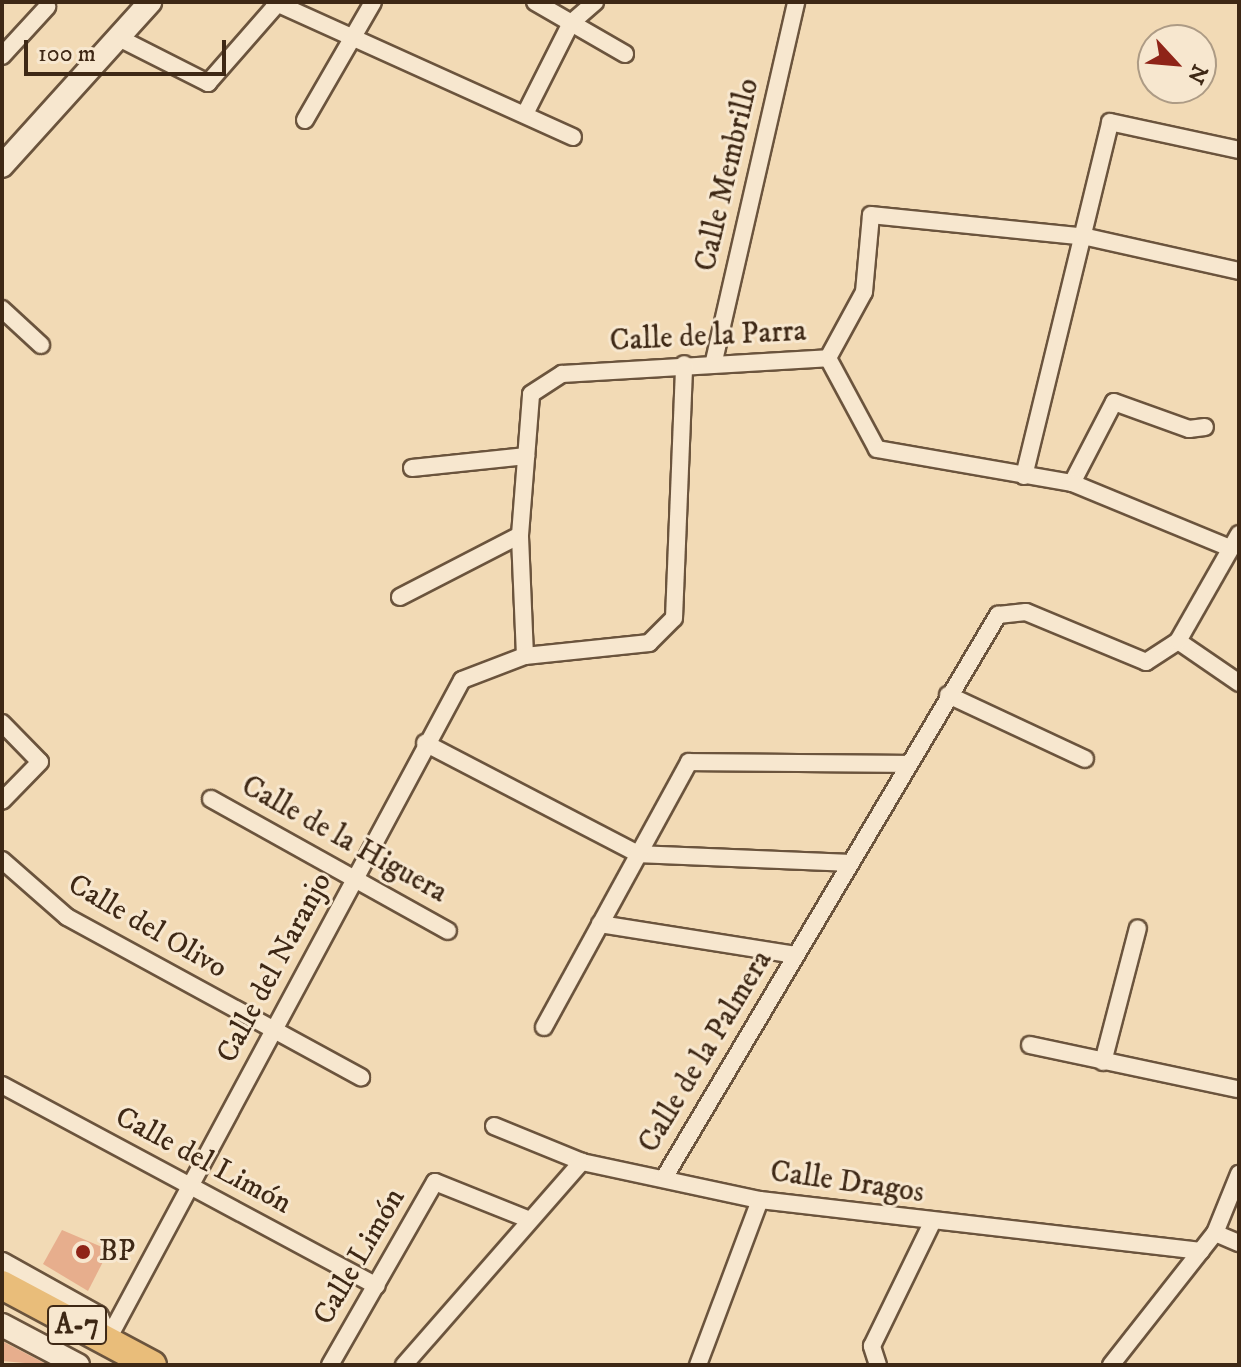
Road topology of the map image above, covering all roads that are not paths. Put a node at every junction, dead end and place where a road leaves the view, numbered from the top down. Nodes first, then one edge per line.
1 (150, 2) edge
2 (277, 2) edge
3 (373, 2) edge
4 (535, 2) edge
5 (595, 2) edge
6 (796, 2) edge
7 (47, 7) dead end
8 (571, 23) junction
9 (353, 34) junction
10 (119, 38) junction
11 (625, 54) dead end
12 (2, 56) edge
13 (525, 114) junction
14 (305, 120) dead end
15 (573, 137) dead end
16 (1239, 150) edge
17 (2, 166) edge
18 (1087, 237) junction
19 (1239, 271) edge
20 (2, 309) edge
21 (41, 345) dead end
22 (828, 358) junction
23 (714, 361) junction
24 (684, 364) junction
25 (1205, 427) dead end
26 (526, 456) junction
27 (412, 468) dead end
28 (1024, 476) junction
29 (1072, 483) junction
30 (520, 535) junction
31 (1235, 541) edge
32 (400, 597) dead end
33 (1178, 641) junction
34 (525, 656) junction
35 (1239, 683) edge
36 (948, 695) junction
37 (2, 723) edge
38 (425, 743) junction
39 (1085, 759) dead end
40 (908, 764) junction
41 (211, 799) dead end
42 (2, 801) edge
43 (638, 854) junction
44 (2, 860) edge
45 (850, 863) junction
46 (355, 876) junction
47 (600, 924) junction
48 (1138, 928) dead end
49 (448, 931) dead end
50 (796, 955) junction
51 (544, 1027) dead end
52 (273, 1030) junction
53 (1030, 1045) dead end
54 (1103, 1062) junction
55 (361, 1077) dead end
56 (2, 1085) edge
57 (1238, 1088) edge
58 (494, 1126) dead end
59 (582, 1162) junction
60 (1239, 1174) edge
61 (664, 1178) junction
62 (192, 1187) junction
63 (760, 1200) junction
64 (530, 1220) junction
65 (932, 1223) junction
66 (1215, 1233) junction
67 (1239, 1243) edge
68 (1201, 1251) junction
69 (2, 1264) edge
70 (2, 1285) edge
71 (377, 1286) junction
72 (2, 1306) edge
73 (2, 1325) edge
74 (110, 1353) edge
75 (78, 1365) edge
76 (152, 1365) edge
77 (330, 1365) edge
78 (404, 1365) edge
79 (698, 1365) edge
80 (878, 1365) edge
81 (1111, 1365) edge

1 - 10 street
2 - 9 street
2 - 10 street
3 - 9 street
4 - 8 street
5 - 8 street
6 - 23 street, Calle Membrillo
7 - 12 street
8 - 11 street
8 - 13 street
9 - 13 street
9 - 14 street
10 - 17 street
13 - 15 street
16 - 18 street
18 - 19 street
18 - 22 street
18 - 28 street
20 - 21 street
22 - 23 street, Calle de la Parra
22 - 28 street, Calle de la Parra
23 - 24 street, Calle de la Parra
24 - 26 street, Calle de la Parra
24 - 34 street, Calle del Naranjo
25 - 29 street
26 - 27 street
26 - 30 street, Calle de la Parra
28 - 29 street, Calle de la Parra
29 - 31 street, Calle de la Parra
30 - 32 street
30 - 34 street, Calle de la Parra
31 - 33 street, Calle de la Palmera
33 - 35 street
33 - 36 street, Calle de la Palmera
34 - 38 street, Calle del Naranjo
36 - 39 street
36 - 40 street, Calle de la Palmera
37 - 42 street
38 - 43 street
38 - 46 street, Calle del Naranjo
40 - 43 street
40 - 45 street, Calle de la Palmera
41 - 46 street, Calle de la Higuera
43 - 45 street
43 - 47 street
44 - 52 street, Calle del Olivo
45 - 50 street, Calle de la Palmera
46 - 49 street, Calle de la Higuera
46 - 52 street, Calle del Naranjo
47 - 50 street, Calle de la Palmera
47 - 51 street
48 - 54 street
50 - 61 street, Calle de la Palmera
52 - 55 street, Calle del Olivo
52 - 62 street, Calle del Naranjo
53 - 54 street
54 - 57 street
56 - 62 street, Calle del Limón
58 - 59 street, Calle Dragos
59 - 61 street, Calle Dragos
59 - 64 street
60 - 66 street
61 - 63 street, Calle Dragos
62 - 71 street, Calle del Limón
62 - 74 street, Calle del Naranjo
63 - 65 street, Calle Dragos
63 - 79 street
64 - 71 street, Calle Limón
64 - 78 street
65 - 68 street, Calle Dragos
65 - 80 street
66 - 67 street
66 - 68 street
68 - 81 street
69 - 74 street
70 - 74 highway, A-7
71 - 77 street, Calle Limón
72 - 74 highway, A-7
73 - 75 street
74 - 76 highway, A-7

